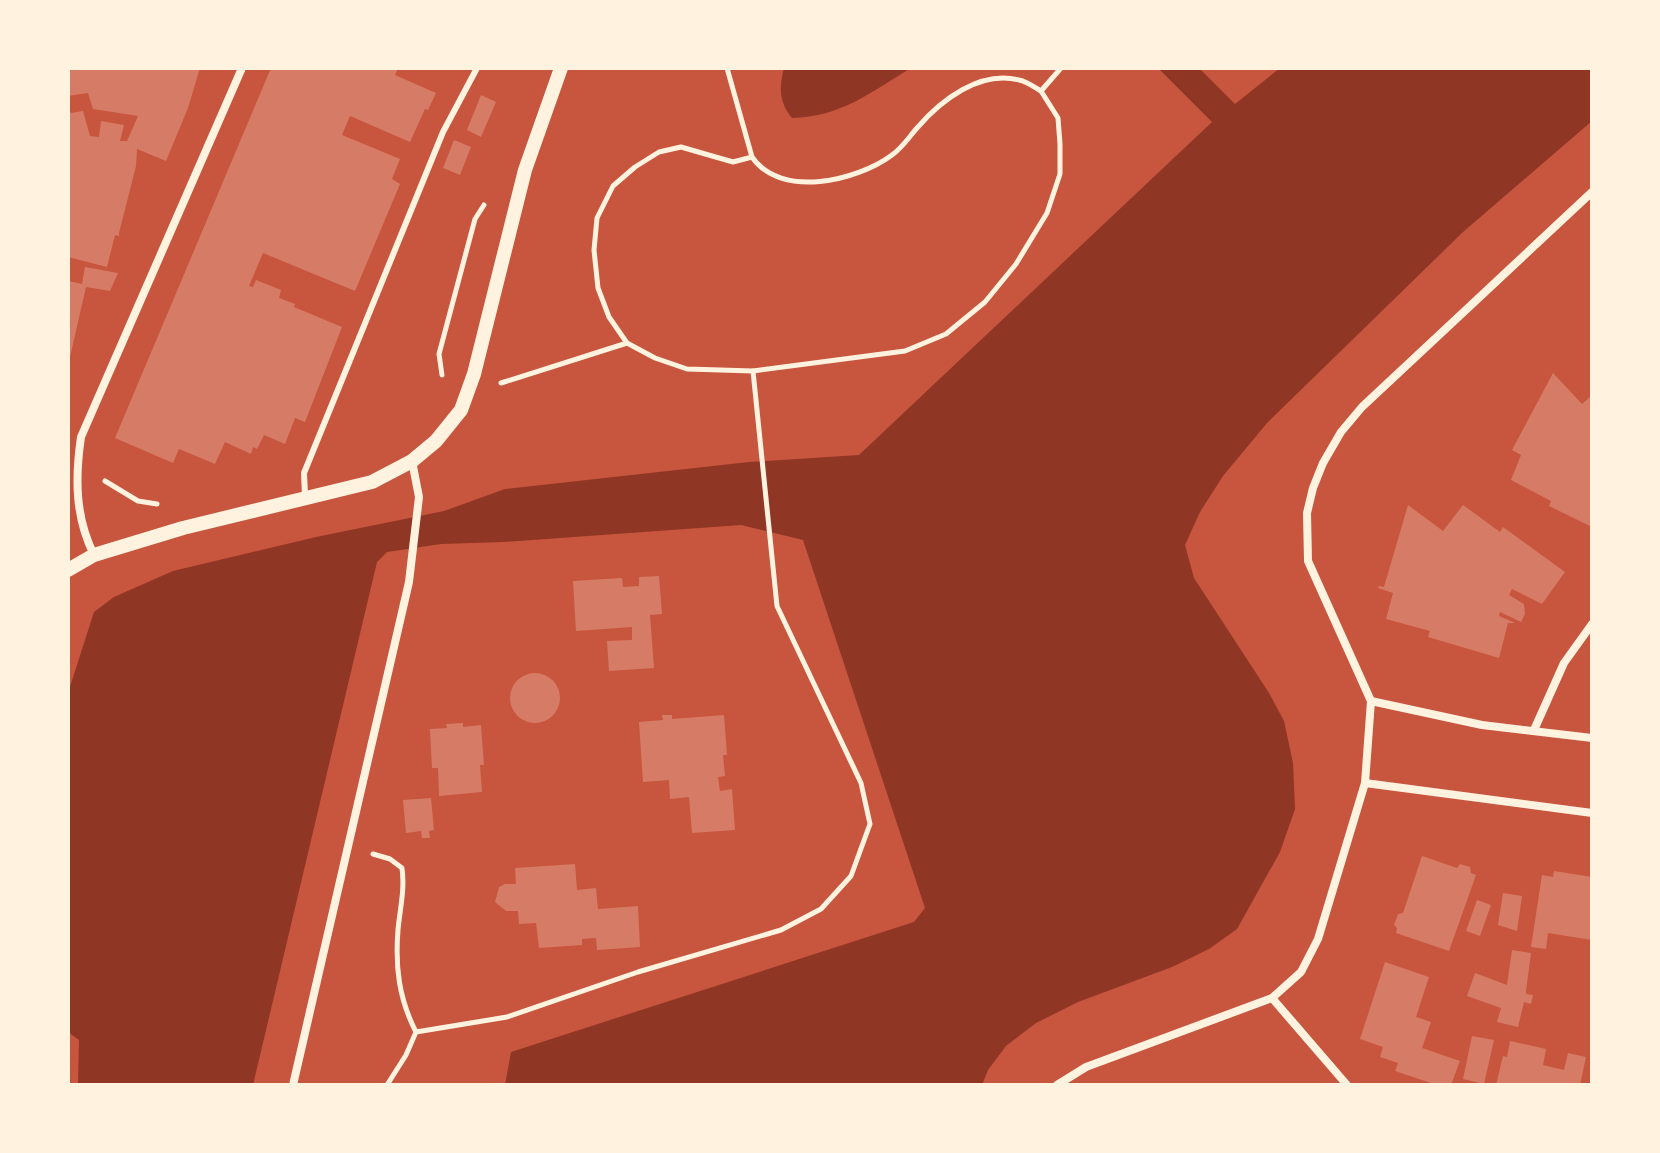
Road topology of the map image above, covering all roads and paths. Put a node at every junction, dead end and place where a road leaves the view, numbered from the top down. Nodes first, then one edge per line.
1 (242, 68) edge
2 (477, 68) edge
3 (727, 68) edge
4 (1061, 68) edge
5 (556, 69) edge
6 (1041, 91) junction
7 (752, 157) junction
8 (1592, 192) edge
9 (627, 343) junction
10 (753, 371) junction
11 (474, 374) junction
12 (81, 437) junction
13 (412, 461) junction
14 (305, 499) junction
15 (168, 506) dead end
16 (94, 555) junction
17 (68, 570) edge
18 (1592, 624) edge
19 (1371, 701) junction
20 (1534, 730) junction
21 (1592, 738) edge
22 (1365, 783) junction
23 (1592, 813) edge
24 (349, 847) junction
25 (1272, 998) junction
26 (416, 1032) junction
27 (293, 1085) edge
28 (387, 1085) edge
29 (1057, 1085) edge
30 (1347, 1085) edge

1 - 12 street
2 - 14 lane
3 - 7 path
4 - 6 path
5 - 11 street
6 - 7 path
6 - 10 path
7 - 9 path
8 - 19 street
9 - 10 path
9 - 11 path
10 - 26 path
11 - 13 street
12 - 15 path
12 - 16 street
13 - 14 street
13 - 24 street
14 - 16 street
16 - 17 street
18 - 20 street
19 - 20 street
19 - 22 street
20 - 21 street
22 - 23 street
22 - 25 street
24 - 26 path
24 - 27 street
25 - 29 street
25 - 30 street
26 - 28 path

